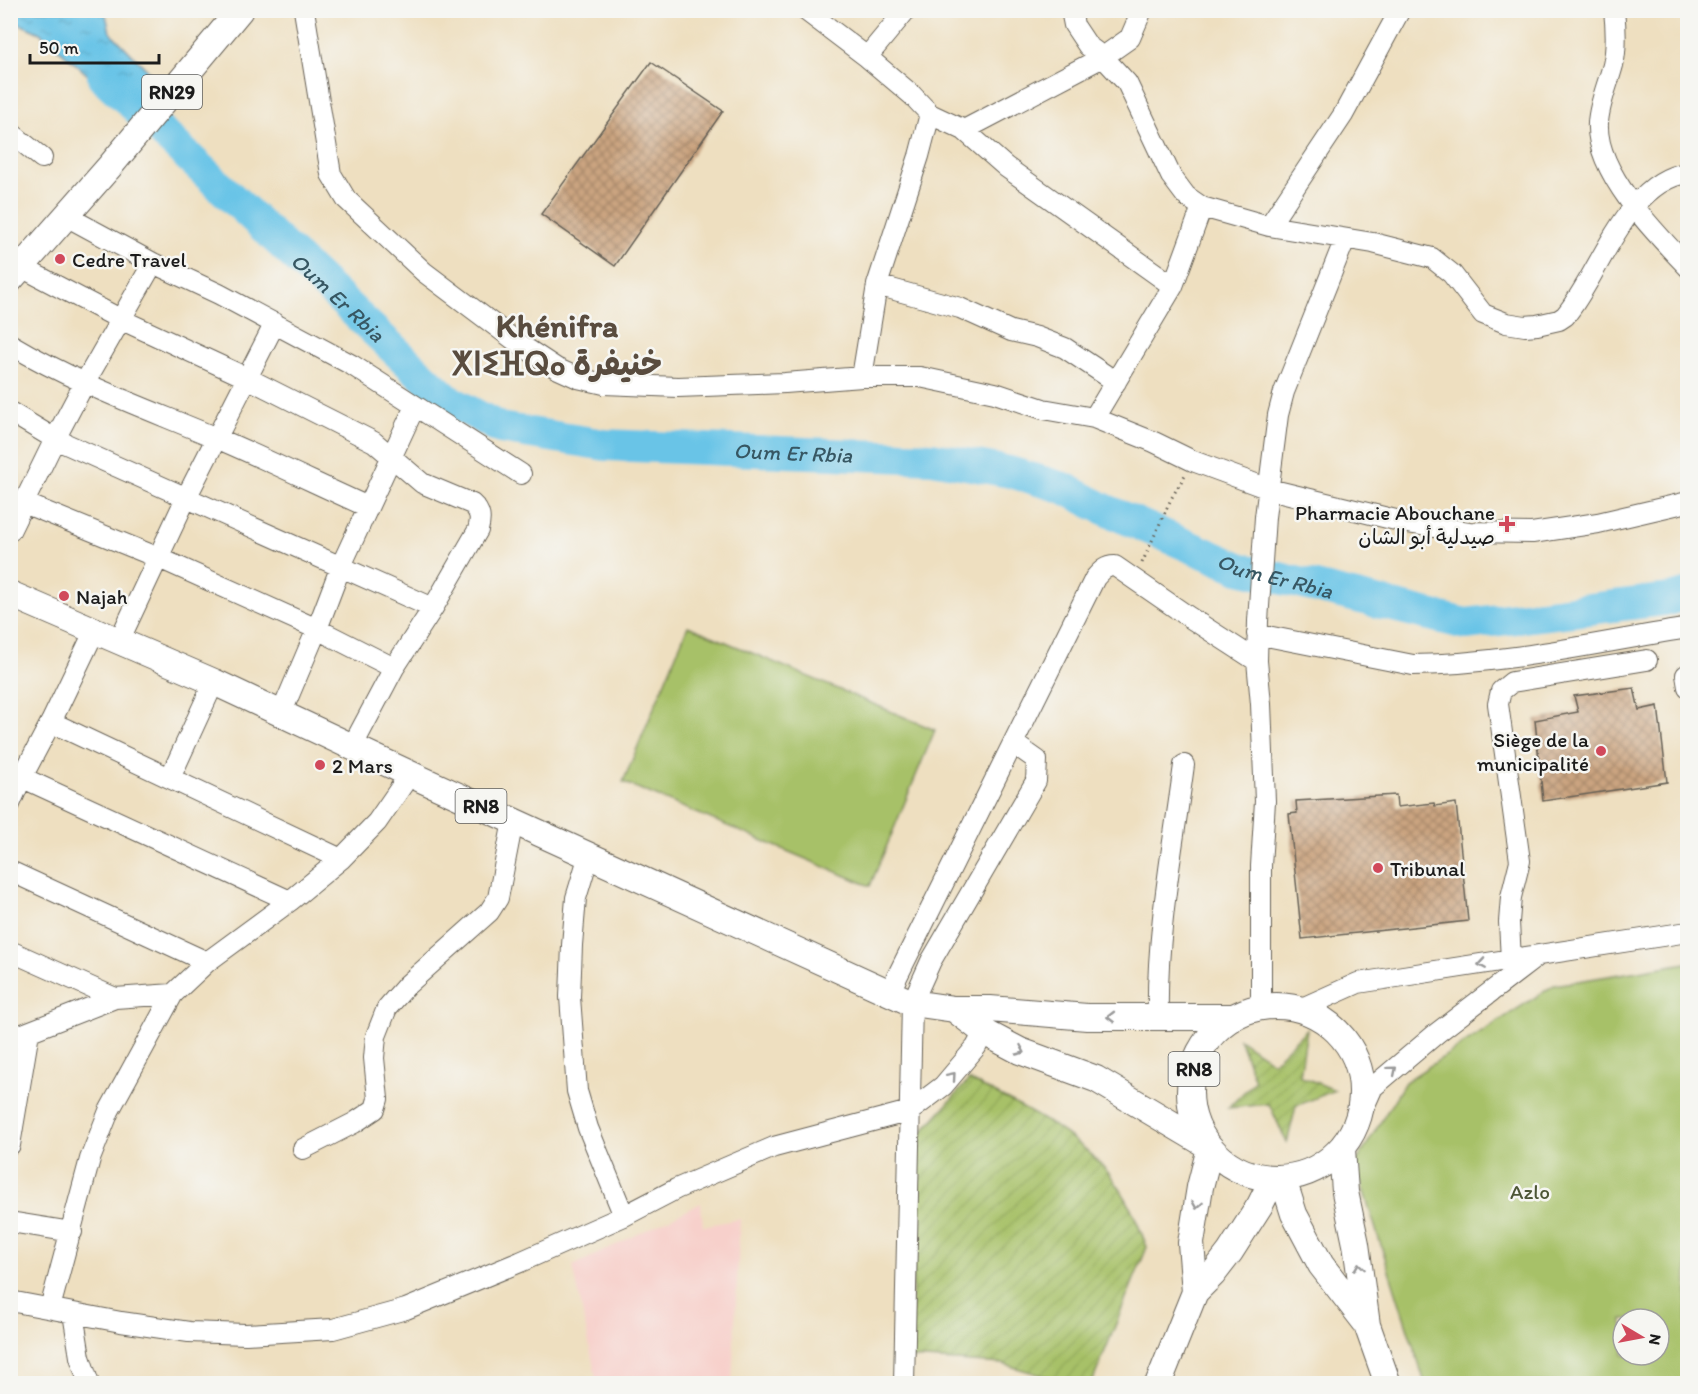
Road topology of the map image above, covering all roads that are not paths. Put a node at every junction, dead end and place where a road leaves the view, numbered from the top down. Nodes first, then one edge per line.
1 (304, 10) edge
2 (804, 10) edge
3 (906, 10) edge
4 (1071, 10) edge
5 (1142, 10) edge
6 (1400, 10) edge
7 (1614, 10) edge
8 (237, 15) edge
9 (867, 57) junction
10 (1103, 57) junction
11 (930, 114) junction
12 (964, 130) junction
13 (10, 132) edge
14 (42, 158) dead end
15 (1688, 173) edge
16 (1203, 207) junction
17 (1634, 208) junction
18 (66, 216) junction
19 (1269, 226) junction
20 (1345, 239) junction
21 (153, 263) junction
22 (1688, 267) edge
23 (16, 273) edge
24 (878, 285) junction
25 (1173, 286) junction
26 (120, 319) junction
27 (275, 323) junction
28 (10, 344) edge
29 (861, 377) junction
30 (247, 378) junction
31 (1116, 382) junction
32 (84, 384) junction
33 (415, 406) junction
34 (10, 412) edge
35 (1094, 418) junction
36 (216, 438) junction
37 (54, 439) junction
38 (391, 457) junction
39 (521, 474) dead end
40 (1269, 489) junction
41 (187, 496) junction
42 (1688, 502) edge
43 (24, 503) junction
44 (368, 507) junction
45 (10, 531) edge
46 (159, 558) junction
47 (341, 566) junction
48 (10, 594) edge
49 (433, 608) junction
50 (1258, 628) junction
51 (1688, 628) edge
52 (317, 629) junction
53 (95, 630) junction
54 (118, 641) junction
55 (1647, 660) dead end
56 (1257, 661) junction
57 (394, 668) junction
58 (214, 682) junction
59 (281, 714) junction
60 (51, 722) junction
61 (1013, 743) junction
62 (352, 747) junction
63 (1184, 765) dead end
64 (410, 774) junction
65 (16, 775) edge
66 (170, 778) junction
67 (10, 804) edge
68 (513, 821) junction
69 (589, 855) junction
70 (341, 859) junction
71 (10, 870) edge
72 (290, 901) junction
73 (1688, 932) edge
74 (10, 951) edge
75 (1540, 954) junction
76 (1511, 960) junction
77 (207, 962) junction
78 (173, 994) junction
79 (115, 998) junction
80 (901, 998) junction
81 (1261, 1007) junction
82 (954, 1009) junction
83 (1300, 1009) junction
84 (1158, 1017) junction
85 (1232, 1017) junction
86 (29, 1032) junction
87 (984, 1032) junction
88 (10, 1040) edge
89 (910, 1111) junction
90 (1359, 1116) junction
91 (10, 1145) edge
92 (1208, 1147) junction
93 (303, 1149) dead end
94 (1342, 1149) junction
95 (1278, 1179) junction
96 (624, 1216) junction
97 (10, 1222) edge
98 (72, 1232) junction
99 (1195, 1292) junction
100 (10, 1301) edge
101 (50, 1308) junction
102 (73, 1313) junction
103 (1367, 1325) junction
104 (88, 1383) edge
105 (904, 1383) edge
106 (1158, 1383) edge
107 (1388, 1383) edge

1 - 29 street
2 - 9 street
3 - 9 street
4 - 10 street
5 - 10 street
6 - 19 street
7 - 17 street
8 - 18 main road, RN29
9 - 11 street
10 - 12 street
10 - 16 street
11 - 12 street
11 - 24 street
12 - 25 street
13 - 14 street
15 - 17 street
16 - 19 street
16 - 25 street
17 - 20 street
17 - 22 street
18 - 21 street
18 - 23 main road, RN29
19 - 20 street
20 - 40 street
21 - 26 street
21 - 27 street
23 - 26 street
24 - 29 street
24 - 31 street
25 - 31 street
26 - 30 street
26 - 32 street
27 - 30 street
27 - 33 street
28 - 32 street
29 - 35 street
30 - 36 street
30 - 38 street
31 - 35 street
32 - 36 street
32 - 37 street
33 - 38 street
33 - 39 street
34 - 37 street
35 - 40 street
36 - 41 street
36 - 44 street
37 - 41 street
37 - 43 street
38 - 44 street
38 - 49 street
40 - 42 street
40 - 50 street
41 - 46 street
41 - 47 street
43 - 45 street
43 - 46 street
44 - 47 street
46 - 52 street
46 - 54 street
47 - 49 street
47 - 52 street
48 - 53 main road, RN8
49 - 57 street
50 - 51 street
50 - 56 street
52 - 57 street
52 - 59 street
53 - 54 main road, RN8
53 - 60 street
54 - 58 main road, RN8
55 - 76 street
56 - 61 street
56 - 81 street
57 - 62 street
58 - 59 main road, RN8
58 - 66 street
59 - 62 main road, RN8
60 - 65 street
60 - 66 street
61 - 80 street
61 - 80 street
62 - 64 main road, RN8
63 - 84 street
64 - 68 main road, RN8
64 - 70 street
65 - 67 street
65 - 72 street
66 - 70 street
68 - 69 main road, RN8
68 - 93 street
69 - 80 main road, RN8
69 - 96 street
70 - 72 street
71 - 77 street
72 - 77 street
73 - 75 street
74 - 79 street
75 - 76 street
90 -> 75 street
76 -> 83 street
77 - 78 street
78 - 79 street
78 - 98 street
79 - 86 street
80 - 82 main road, RN8
80 - 89 street
81 - 83 main road, RN8
81 - 85 main road, RN8
84 -> 82 main road, RN8
82 - 87 main road, RN8
83 - 90 main road, RN8
84 - 85 main road, RN8
85 - 92 main road, RN8
86 - 88 street
86 - 91 street
89 -> 87 street
87 -> 92 main road, RN8
89 - 96 street
89 - 105 street
90 - 94 main road, RN8
92 - 95 main road, RN8
92 -> 99 main road
94 - 95 main road, RN8
103 -> 94 main road
95 - 99 main road
95 - 103 main road
96 - 102 street
97 - 98 street
98 - 101 street
99 - 106 main road
100 - 101 street
101 - 102 street
102 - 104 street
103 - 107 main road

